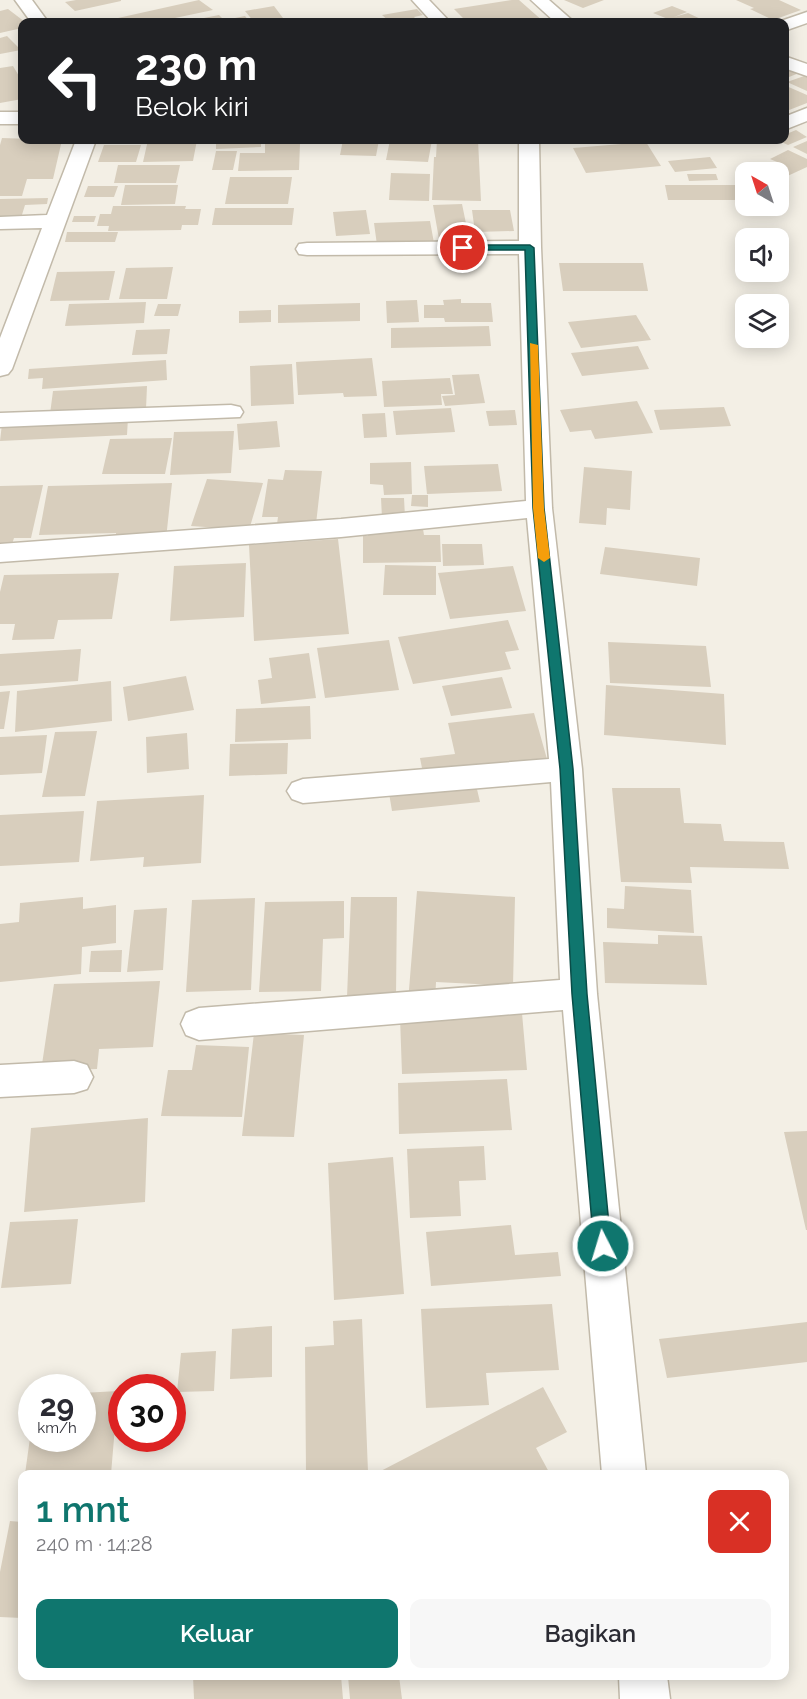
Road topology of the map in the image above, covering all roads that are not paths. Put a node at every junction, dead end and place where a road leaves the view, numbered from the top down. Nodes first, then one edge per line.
1 (23, 0) edge
2 (421, 0) edge
3 (539, 0) edge
4 (807, 17) edge
5 (36, 18) edge
6 (437, 18) edge
7 (560, 18) edge
8 (789, 24) edge
9 (789, 63) edge
10 (807, 71) edge
11 (807, 114) edge
12 (0, 118) edge
13 (18, 118) edge
14 (789, 122) edge
15 (84, 144) edge
16 (529, 144) edge
17 (54, 221) junction
18 (0, 223) edge
19 (530, 248) junction
20 (307, 249) dead end
21 (0, 369) edge
22 (231, 412) dead end
23 (0, 420) edge
24 (538, 508) junction
25 (0, 553) edge
26 (566, 769) junction
27 (303, 791) dead end
28 (579, 994) junction
29 (199, 1024) dead end
30 (74, 1077) dead end
31 (0, 1081) edge
32 (624, 1470) edge
33 (643, 1680) edge
34 (645, 1699) edge

1 - 5 street
2 - 6 street
3 - 7 street
4 - 8 street
9 - 10 street
11 - 14 street
12 - 13 street
15 - 17 street
16 - 19 street
17 - 18 street
17 - 21 street
19 - 20 street
19 - 24 street
22 - 23 street
24 - 25 street
24 - 26 street
26 - 27 street
26 - 28 street
28 - 29 street
28 - 32 street
30 - 31 street
33 - 34 street

